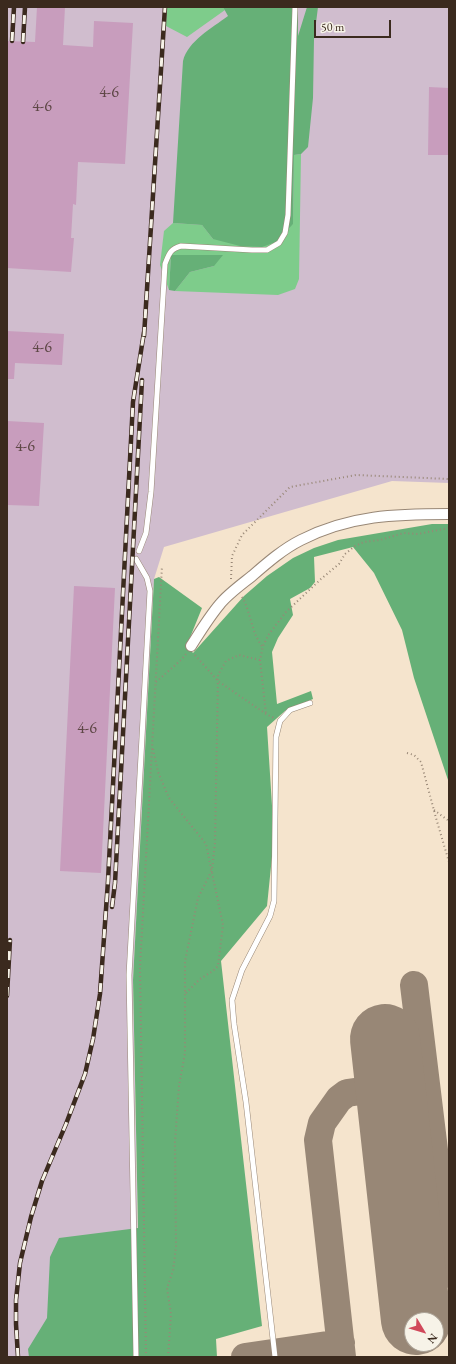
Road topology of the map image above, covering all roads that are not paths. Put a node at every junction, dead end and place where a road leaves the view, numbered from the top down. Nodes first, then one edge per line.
1 (295, 7) edge
2 (449, 514) edge
3 (139, 551) dead end
4 (136, 559) dead end
5 (191, 646) road end
6 (310, 703) dead end
7 (136, 1357) edge
8 (275, 1357) edge

1 - 3 lane
2 - 5 street
4 - 7 lane
6 - 8 lane

